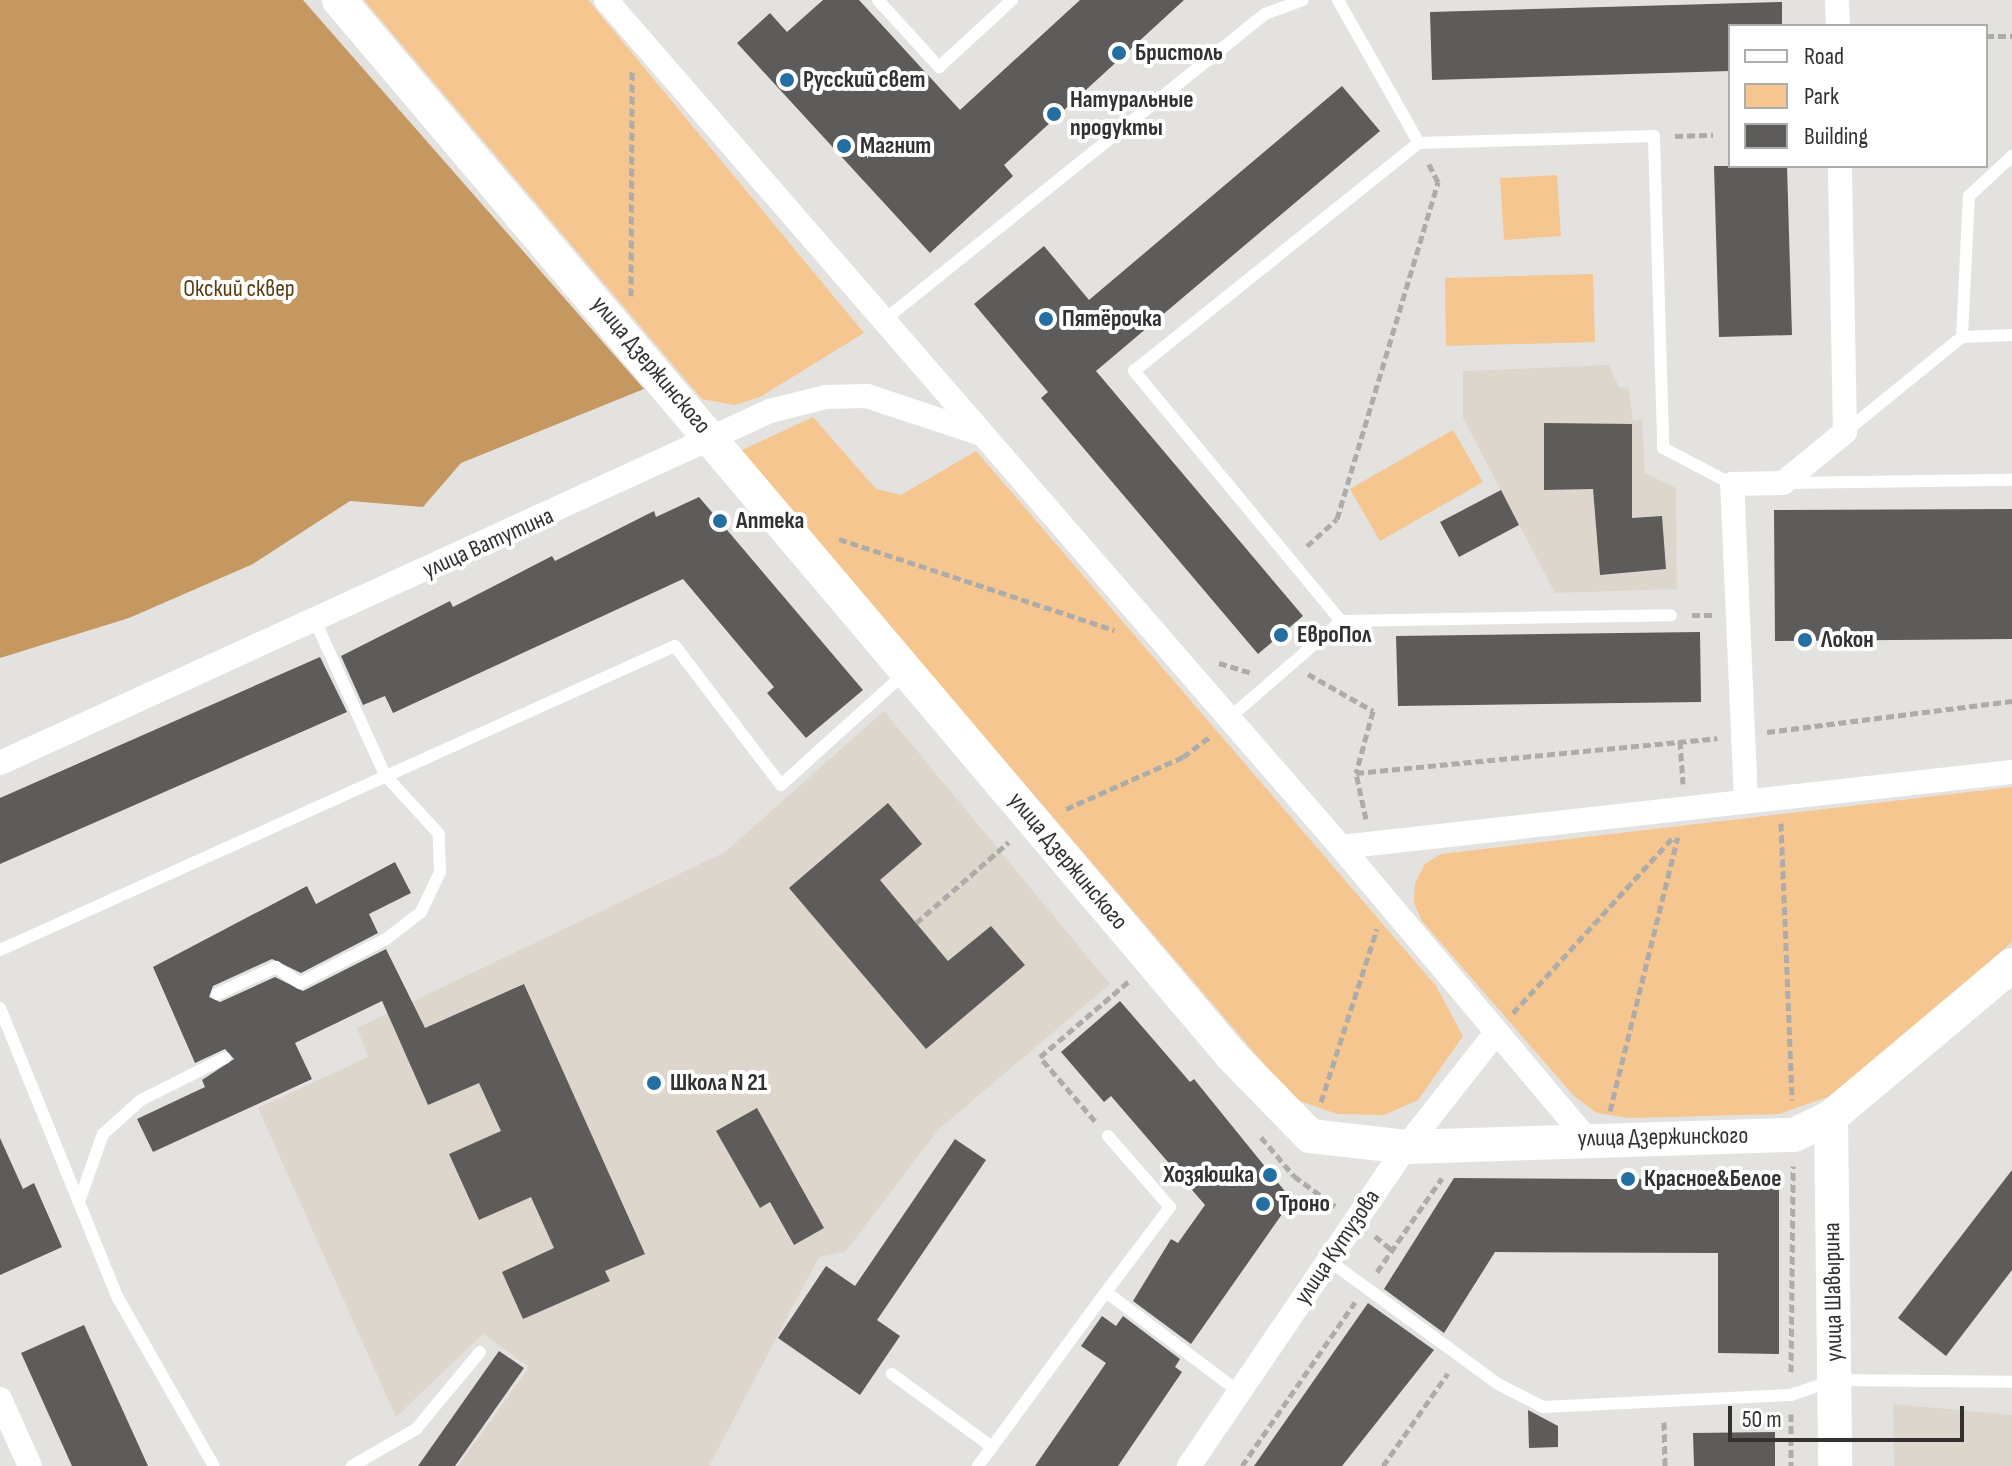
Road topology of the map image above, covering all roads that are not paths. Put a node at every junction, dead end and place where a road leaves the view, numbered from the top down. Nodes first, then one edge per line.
1 (339, 0) edge
2 (606, 0) edge
3 (878, 0) edge
4 (1012, 0) edge
5 (1258, 0) edge
6 (1303, 0) edge
7 (1338, 0) edge
8 (1837, 0) edge
9 (1265, 14) junction
10 (1838, 24) edge
11 (1419, 143) junction
12 (2012, 156) edge
13 (1840, 168) edge
14 (883, 321) junction
15 (2012, 335) edge
16 (1962, 337) junction
17 (1845, 432) junction
18 (985, 436) junction
19 (715, 440) junction
20 (2012, 480) edge
21 (1783, 483) junction
22 (1732, 484) junction
23 (1671, 615) road end
24 (315, 621) junction
25 (1341, 621) junction
26 (910, 668) junction
27 (1228, 719) junction
28 (0, 763) edge
29 (2012, 772) edge
30 (385, 775) junction
31 (1746, 801) junction
32 (1341, 847) junction
33 (0, 950) edge
34 (2012, 965) edge
35 (217, 994) dead end
36 (0, 1008) edge
37 (1495, 1034) junction
38 (225, 1058) dead end
39 (1831, 1117) junction
40 (1108, 1136) road end
41 (1594, 1138) junction
42 (1406, 1147) junction
43 (79, 1202) junction
44 (1328, 1260) junction
45 (1106, 1292) junction
46 (480, 1352) dead end
47 (892, 1374) dead end
48 (1834, 1380) junction
49 (2011, 1380) edge
50 (1239, 1392) junction
51 (0, 1399) edge
52 (992, 1447) junction
53 (30, 1466) edge
54 (214, 1466) edge
55 (352, 1466) edge
56 (978, 1466) edge
57 (1189, 1466) edge
58 (1835, 1466) edge

1 - 19 street, улица Дзержинского
2 - 14 street
3 - 4 lane
5 - 9 lane
6 - 9 lane
7 - 11 lane
8 - 10 street
9 - 14 lane
11 - 22 lane
11 - 25 lane
12 - 16 lane
13 - 17 street
14 - 18 street
15 - 16 lane
16 - 17 lane
17 - 21 street
18 - 19 street, улица Ватутина
18 - 27 street
19 - 24 street, улица Ватутина
19 - 26 street, улица Дзержинского
20 - 21 lane
21 - 22 street
22 - 31 street
23 - 25 lane
24 - 28 street, улица Ватутина
24 - 30 lane
25 - 27 lane
26 - 30 lane
26 - 42 street, улица Дзержинского
27 - 32 street
29 - 31 street
30 - 33 lane
30 - 35 lane
31 - 32 street
32 - 37 street
34 - 39 street, улица Дзержинского
36 - 43 lane
37 - 41 street
37 - 42 street, улица Кутузова
38 - 43 lane
39 - 41 street, улица Дзержинского
39 - 48 street, улица Шавырина
40 - 45 lane
41 - 42 street, улица Дзержинского
42 - 44 street, улица Кутузова
43 - 54 lane
44 - 48 lane
44 - 50 street, улица Кутузова
45 - 50 lane
45 - 52 lane
46 - 55 lane
47 - 52 lane
48 - 49 lane
48 - 58 street, улица Шавырина
50 - 57 street, улица Кутузова
51 - 53 street
52 - 56 lane

